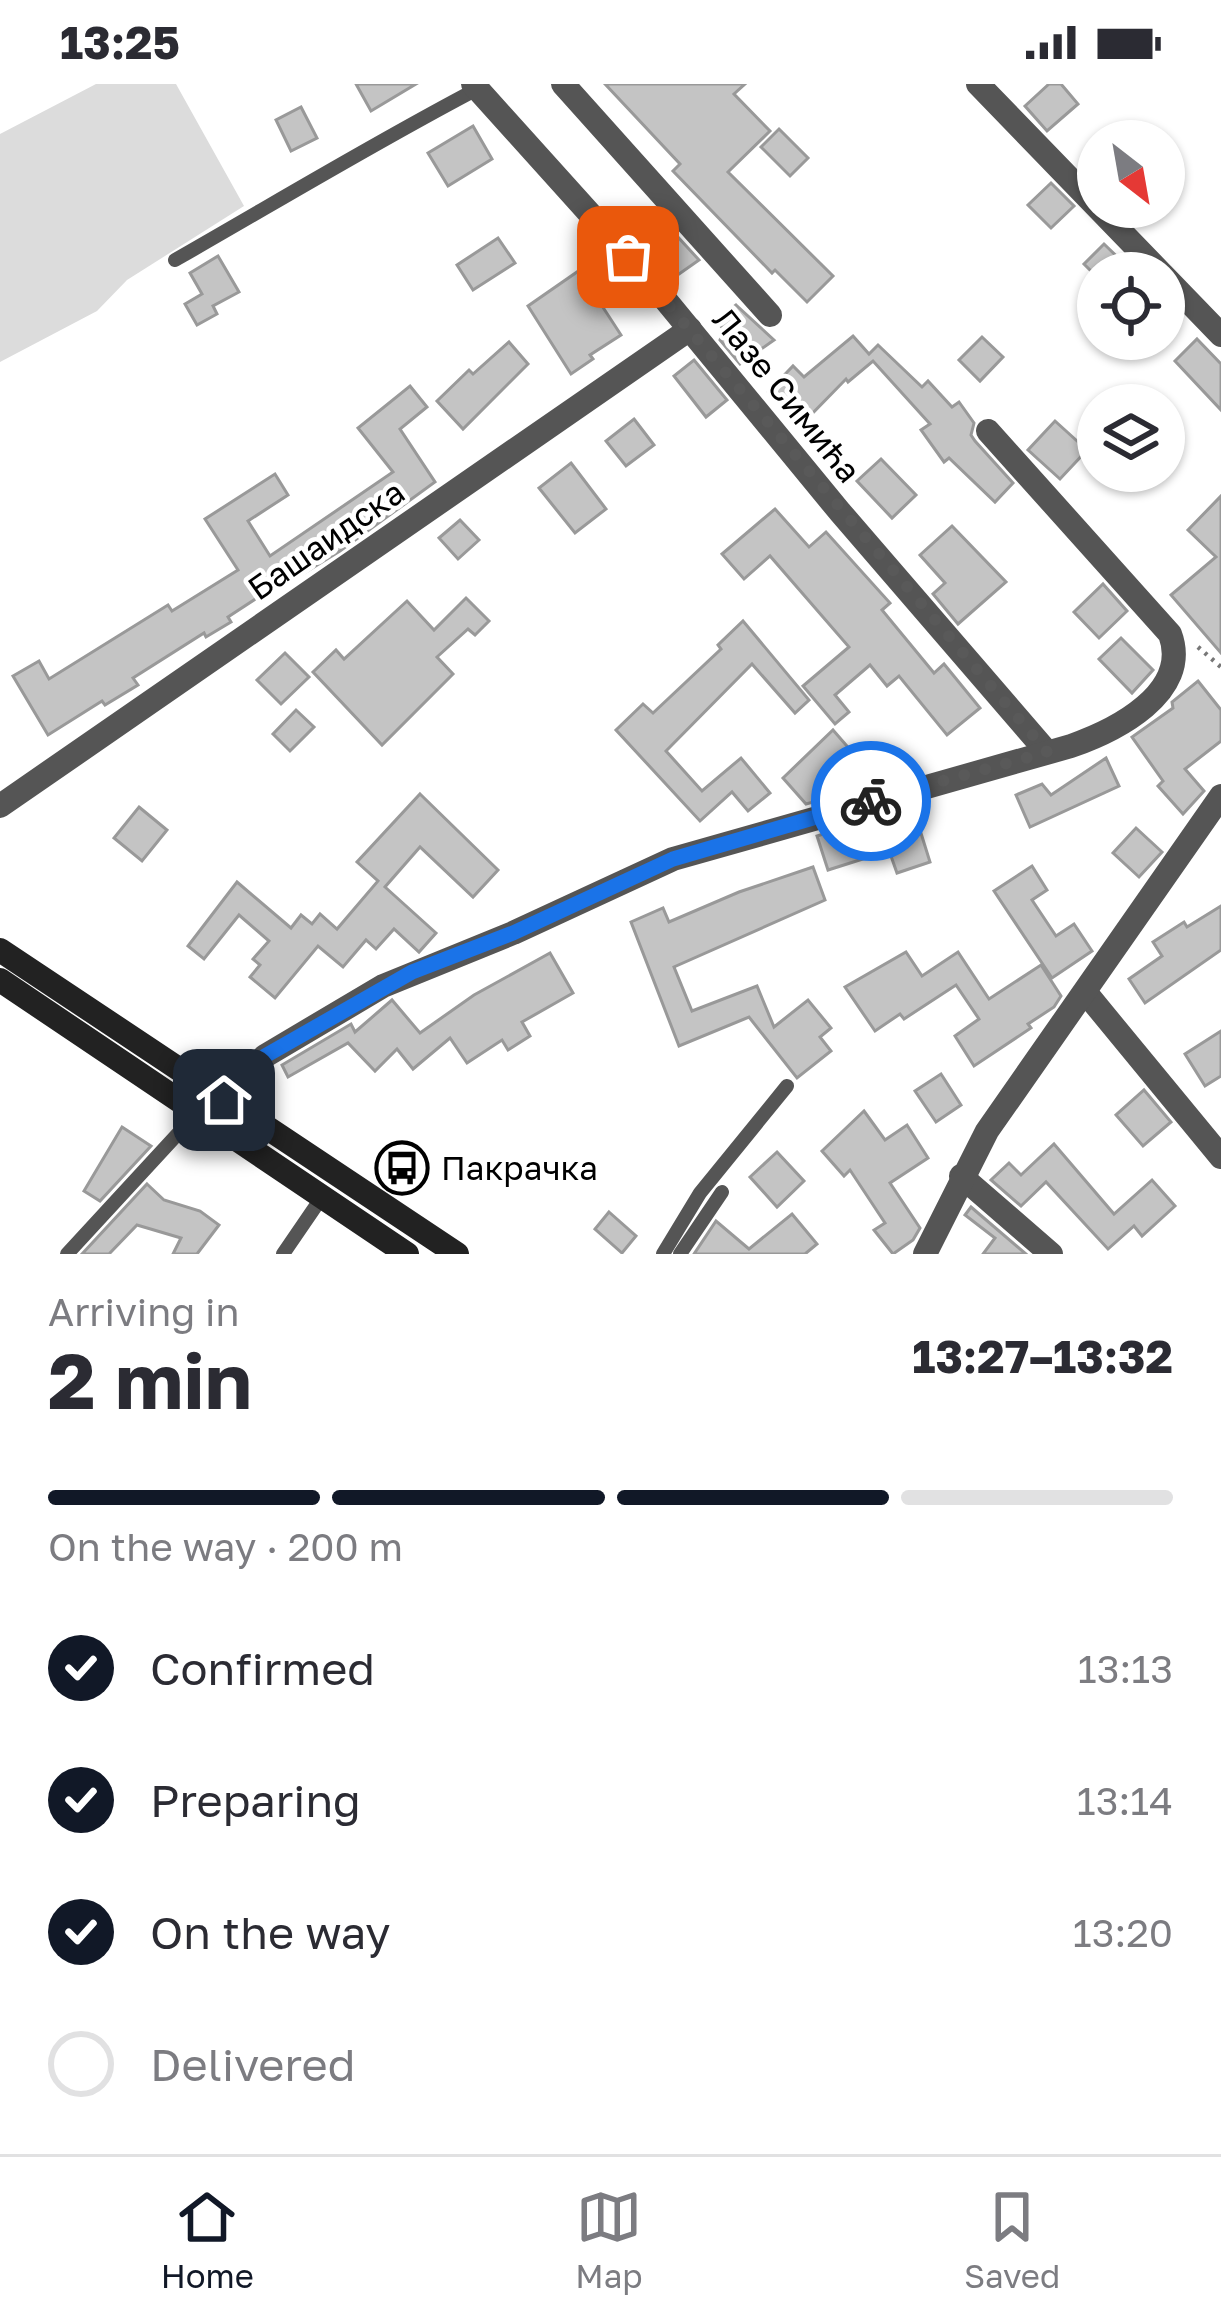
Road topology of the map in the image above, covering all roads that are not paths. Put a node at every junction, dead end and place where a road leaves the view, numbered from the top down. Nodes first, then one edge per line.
1 (563, 84) edge
2 (978, 84) edge
3 (475, 87) edge
4 (1140, 252) edge
5 (175, 260) dead end
6 (1185, 298) edge
7 (770, 314) dead end
8 (691, 329) junction
9 (1221, 335) edge
10 (988, 431) dead end
11 (1047, 752) junction
12 (1221, 796) edge
13 (0, 806) edge
14 (0, 950) edge
15 (0, 980) edge
16 (1086, 992) junction
17 (787, 1086) dead end
18 (224, 1100) junction
19 (197, 1113) junction
20 (1221, 1157) edge
21 (962, 1176) junction
22 (722, 1192) dead end
23 (322, 1197) junction
24 (67, 1254) edge
25 (283, 1254) edge
26 (406, 1254) edge
27 (457, 1254) edge
28 (663, 1254) edge
29 (680, 1254) edge
30 (925, 1254) edge
31 (1051, 1254) edge

1 - 7 street
2 - 4 street
3 - 5 lane
3 - 8 street, Лазе Симића
6 - 9 street
8 - 11 street, Лазе Симића
8 - 13 street, Башаидска
10 - 11 street
11 - 18 street
12 - 16 street
14 - 18 main road
15 - 19 main road
16 - 20 street
16 - 21 street
17 - 28 lane
18 - 27 main road
19 - 23 main road
19 - 24 lane
21 - 30 street
21 - 31 street
22 - 29 lane
23 - 25 lane
23 - 26 main road

